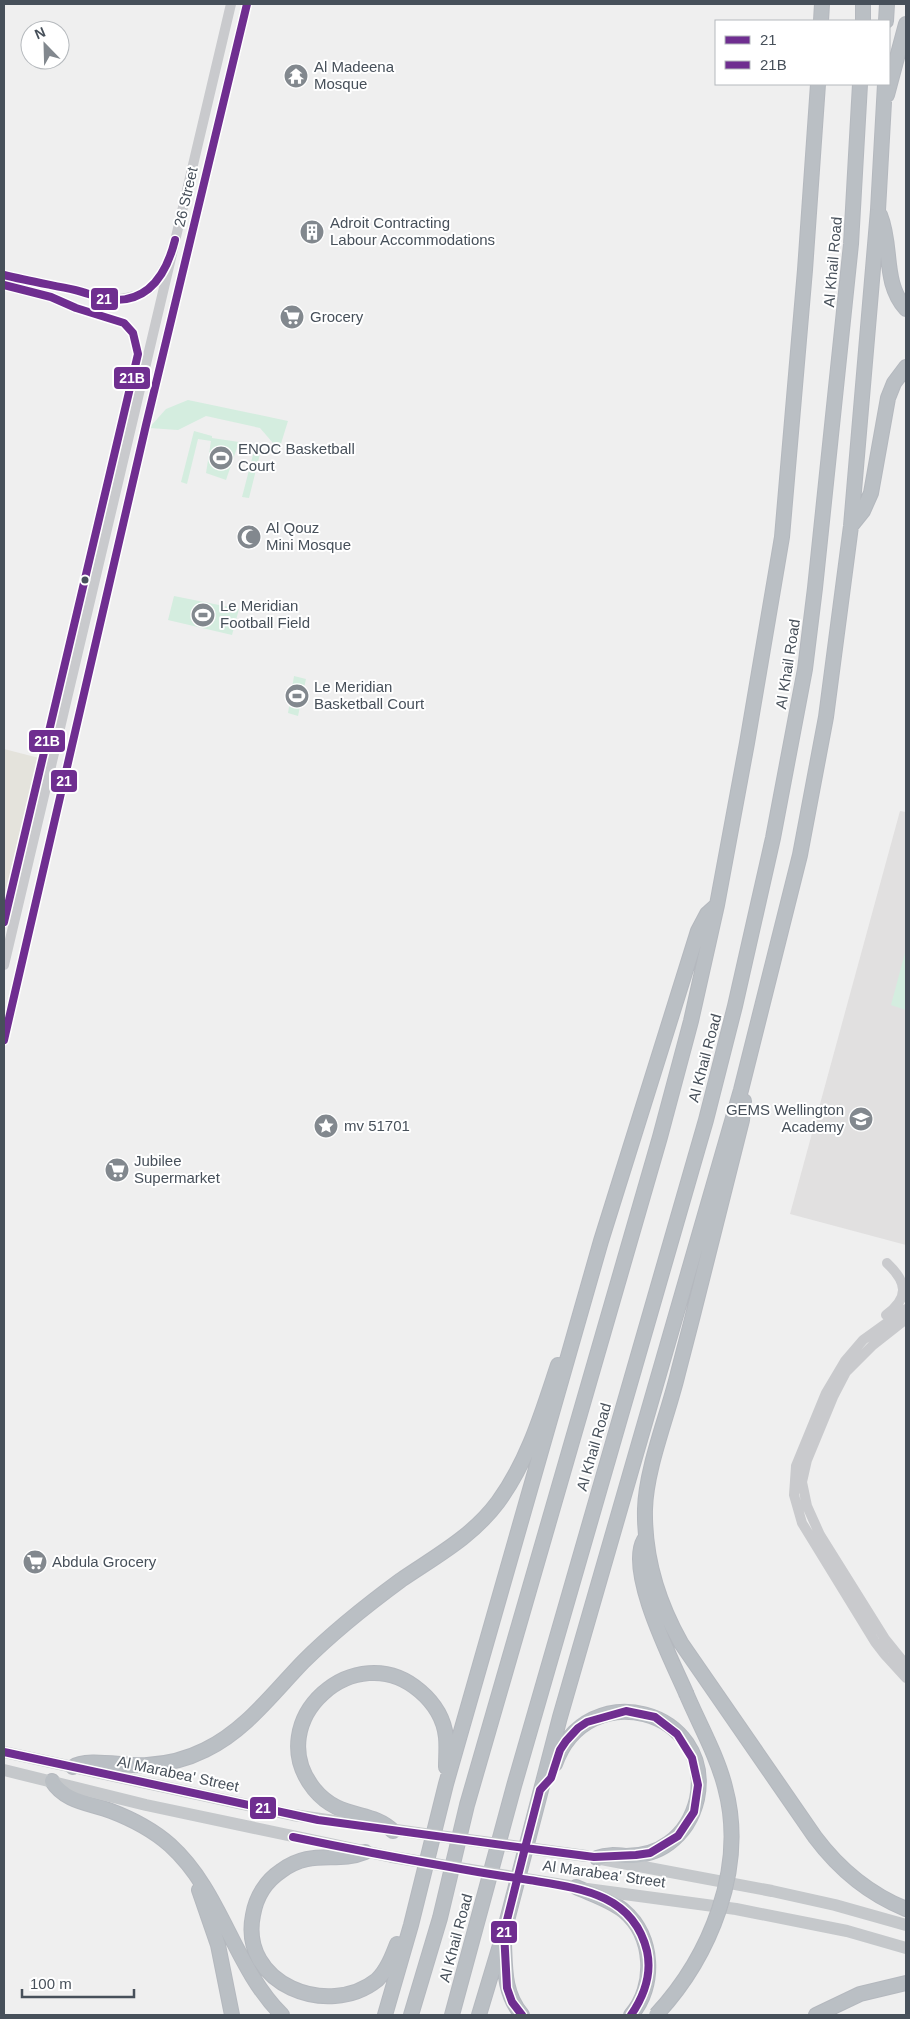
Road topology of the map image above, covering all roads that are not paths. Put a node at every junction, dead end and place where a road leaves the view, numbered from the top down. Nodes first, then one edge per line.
1 (231, 4) edge
2 (247, 4) edge
3 (822, 4) edge
4 (863, 4) edge
5 (887, 4) edge
6 (821, 20) edge
7 (863, 20) edge
8 (886, 20) edge
9 (906, 24) edge
10 (890, 84) edge
11 (818, 85) edge
12 (860, 85) edge
13 (884, 85) edge
14 (890, 85) edge
15 (884, 106) junction
16 (878, 210) junction
17 (173, 249) junction
18 (113, 300) dead end
19 (906, 309) edge
20 (158, 313) junction
21 (169, 332) junction
22 (906, 367) edge
23 (851, 526) junction
24 (22, 885) junction
25 (38, 893) junction
26 (717, 905) junction
27 (4, 965) edge
28 (4, 1040) edge
29 (741, 1090) junction
30 (886, 1263) dead end
31 (906, 1309) edge
32 (581, 1317) junction
33 (906, 1319) edge
34 (852, 1368) junction
35 (834, 1379) junction
36 (646, 1538) junction
37 (906, 1656) edge
38 (906, 1665) edge
39 (906, 1678) edge
40 (4, 1752) edge
41 (73, 1767) junction
42 (4, 1770) edge
43 (52, 1781) junction
44 (446, 1784) junction
45 (540, 1790) junction
46 (394, 1831) junction
47 (365, 1852) junction
48 (591, 1857) junction
49 (190, 1865) junction
50 (572, 1887) junction
51 (906, 1909) edge
52 (411, 1925) junction
53 (906, 1926) edge
54 (504, 1932) junction
55 (906, 1948) edge
56 (906, 1983) edge
57 (280, 2013) edge
58 (232, 2015) edge
59 (385, 2015) edge
60 (412, 2015) edge
61 (452, 2015) edge
62 (480, 2015) edge
63 (522, 2015) edge
64 (631, 2015) edge
65 (656, 2015) edge
66 (816, 2015) edge

1 - 17 street, 26 Street
2 - 21 street, 26 Street
3 - 6 highway
4 - 7 highway
5 - 8 highway
9 - 10 highway
11 - 26 highway, Al Khail Road
12 - 61 highway, Al Khail Road
13 - 15 highway
14 - 15 highway
15 - 16 highway
16 - 19 highway
16 - 23 highway
17 - 18 street
17 - 20 street, 26 Street
20 - 21 street
20 - 24 street, 26 Street
21 - 25 street, 26 Street
22 - 23 highway
23 - 29 highway
24 - 25 street
24 - 27 street, 26 Street
25 - 28 street, 26 Street
26 - 32 highway
26 - 60 highway, Al Khail Road
29 - 36 highway
29 - 45 highway
30 - 35 street
31 - 35 street
32 - 41 highway
32 - 44 highway
33 - 34 street
34 - 37 street
34 - 38 street
35 - 39 street
36 - 51 highway
36 - 65 highway, bridge
40 - 41 main road, Al Marabea' Street
41 - 46 main road, Al Marabea' Street
42 - 43 main road, Al Marabea' Street
43 - 47 main road, Al Marabea' Street
43 - 49 highway
44 - 46 highway
44 - 52 highway
45 - 48 highway
45 - 54 highway
46 - 48 main road, Al Marabea' Street, bridge
47 - 50 main road, Al Marabea' Street, bridge
47 - 52 highway
48 - 53 main road, Al Marabea' Street
49 - 57 highway
49 - 58 highway
50 - 55 main road, Al Marabea' Street
50 - 64 highway
52 - 59 highway
54 - 62 highway
54 - 63 highway
56 - 66 highway

